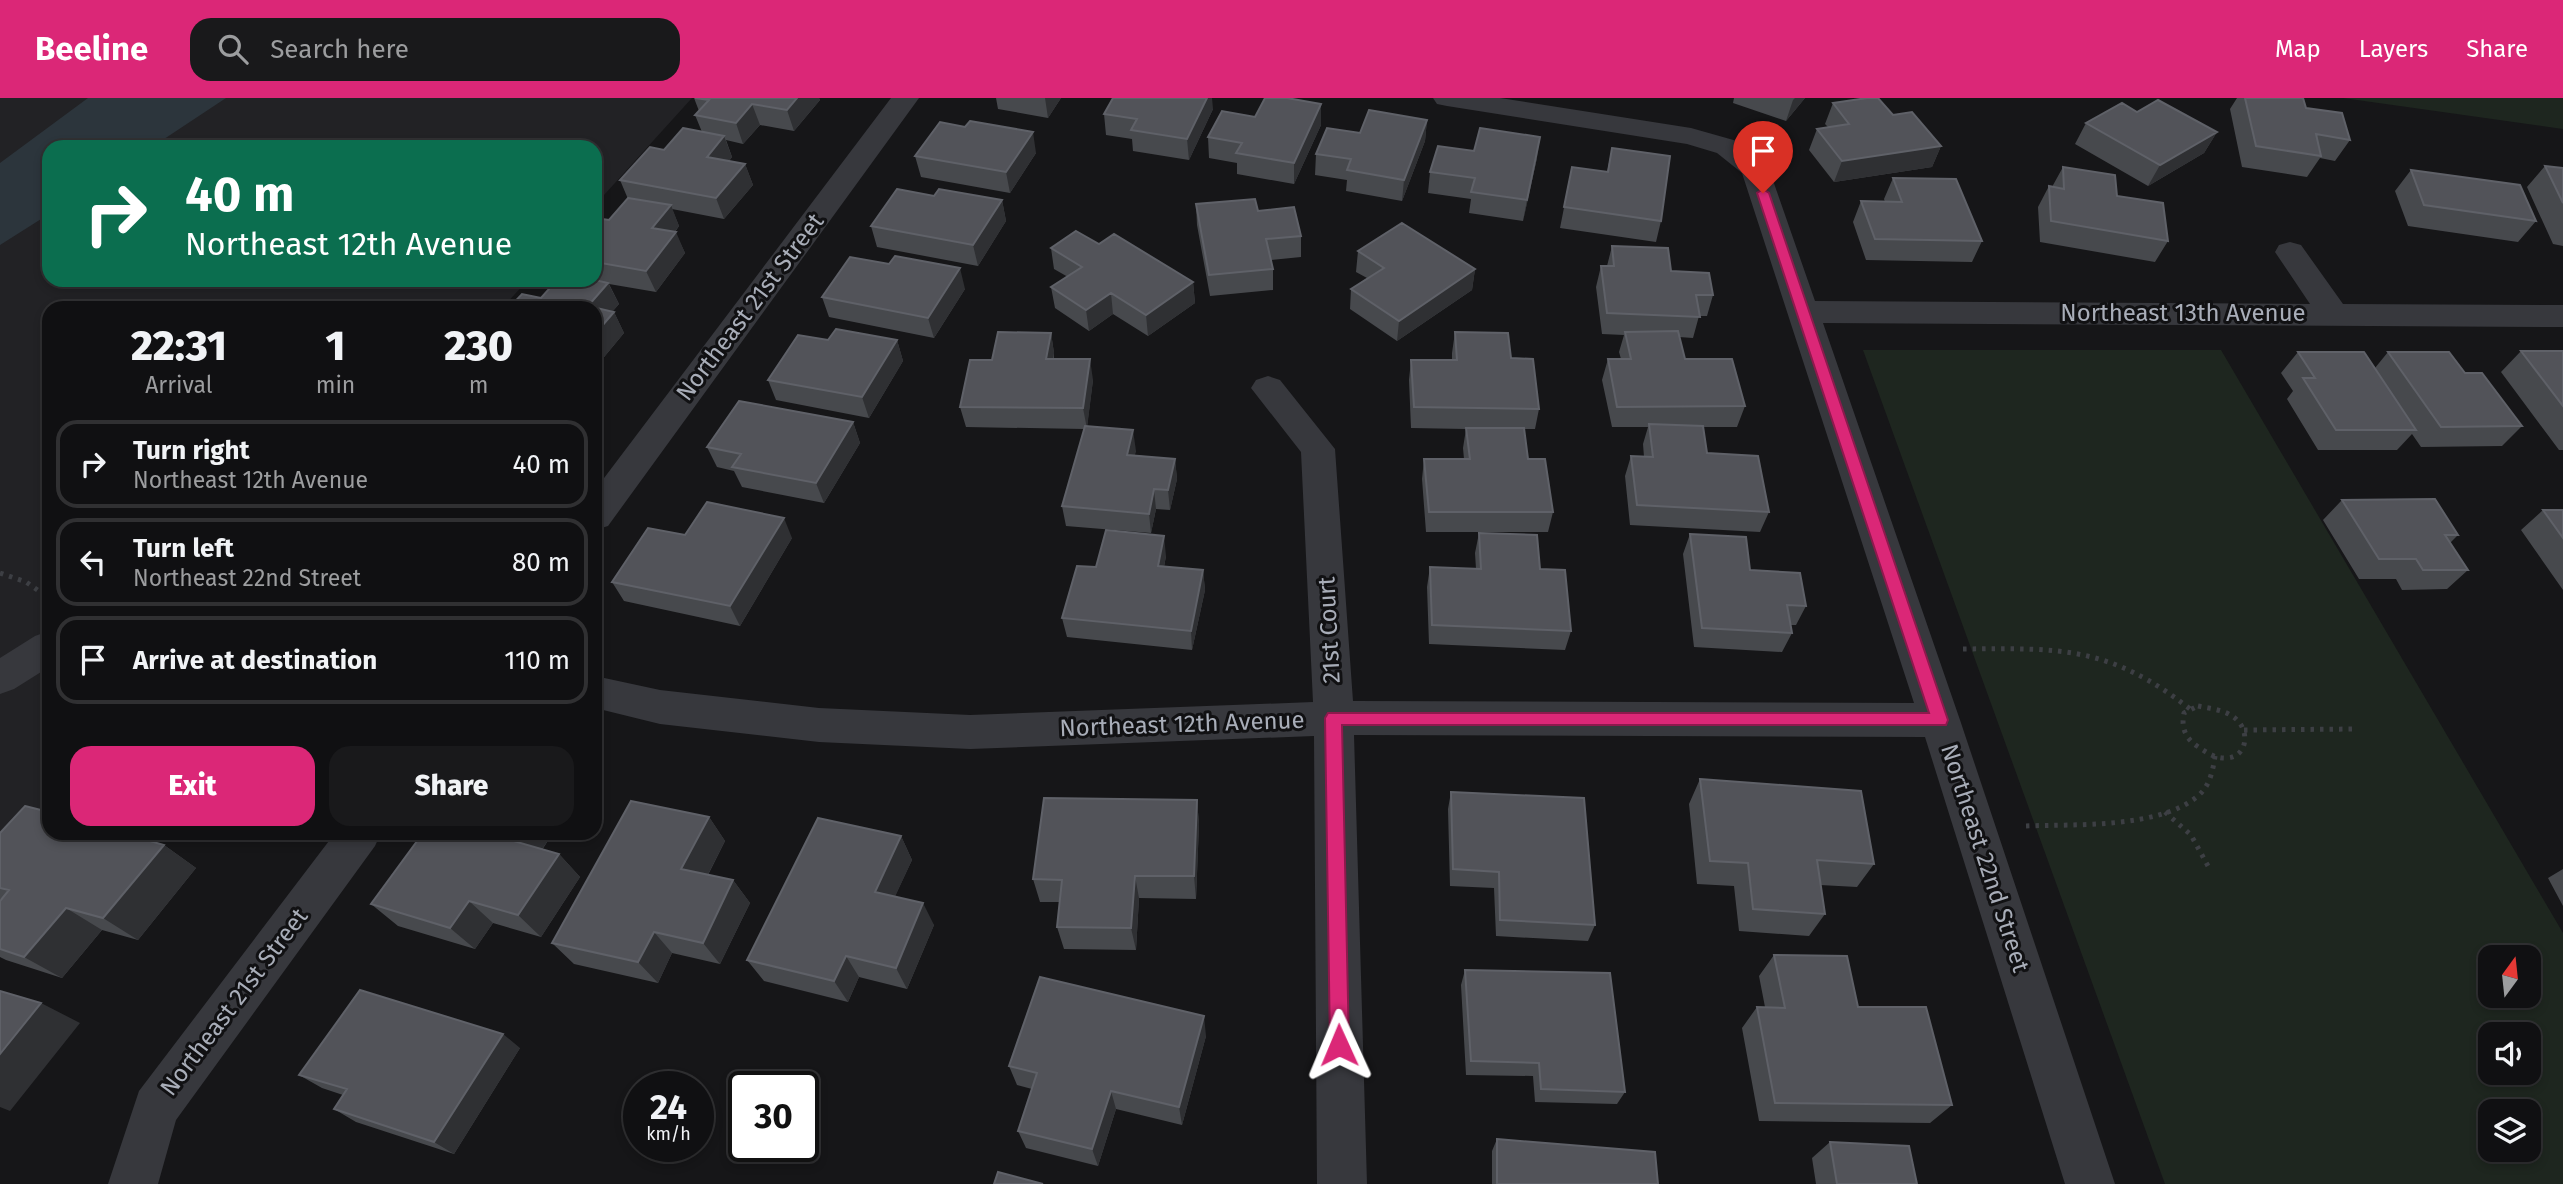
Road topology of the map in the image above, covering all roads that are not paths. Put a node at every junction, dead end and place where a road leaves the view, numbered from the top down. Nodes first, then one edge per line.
1 (905, 98) edge
2 (1447, 98) edge
3 (2290, 252) dead end
4 (1803, 312) junction
5 (2333, 313) junction
6 (2563, 316) edge
7 (1268, 388) dead end
8 (602, 507) edge
9 (42, 652) edge
10 (0, 678) edge
11 (602, 694) edge
12 (1334, 718) junction
13 (1940, 720) junction
14 (355, 840) edge
15 (133, 1184) edge
16 (1342, 1184) edge
17 (2090, 1184) edge

1 - 8 street, Northeast 21st Street
2 - 4 street, Northeast 22nd Street
3 - 5 street
4 - 5 street, Northeast 13th Avenue
4 - 13 street, Northeast 22nd Street
5 - 6 street, Northeast 13th Avenue
7 - 12 street, 21st Court
9 - 10 street
11 - 12 street, Northeast 12th Avenue
12 - 13 street, Northeast 12th Avenue
12 - 16 street, 21st Court
13 - 17 street, Northeast 22nd Street
14 - 15 street, Northeast 21st Street

